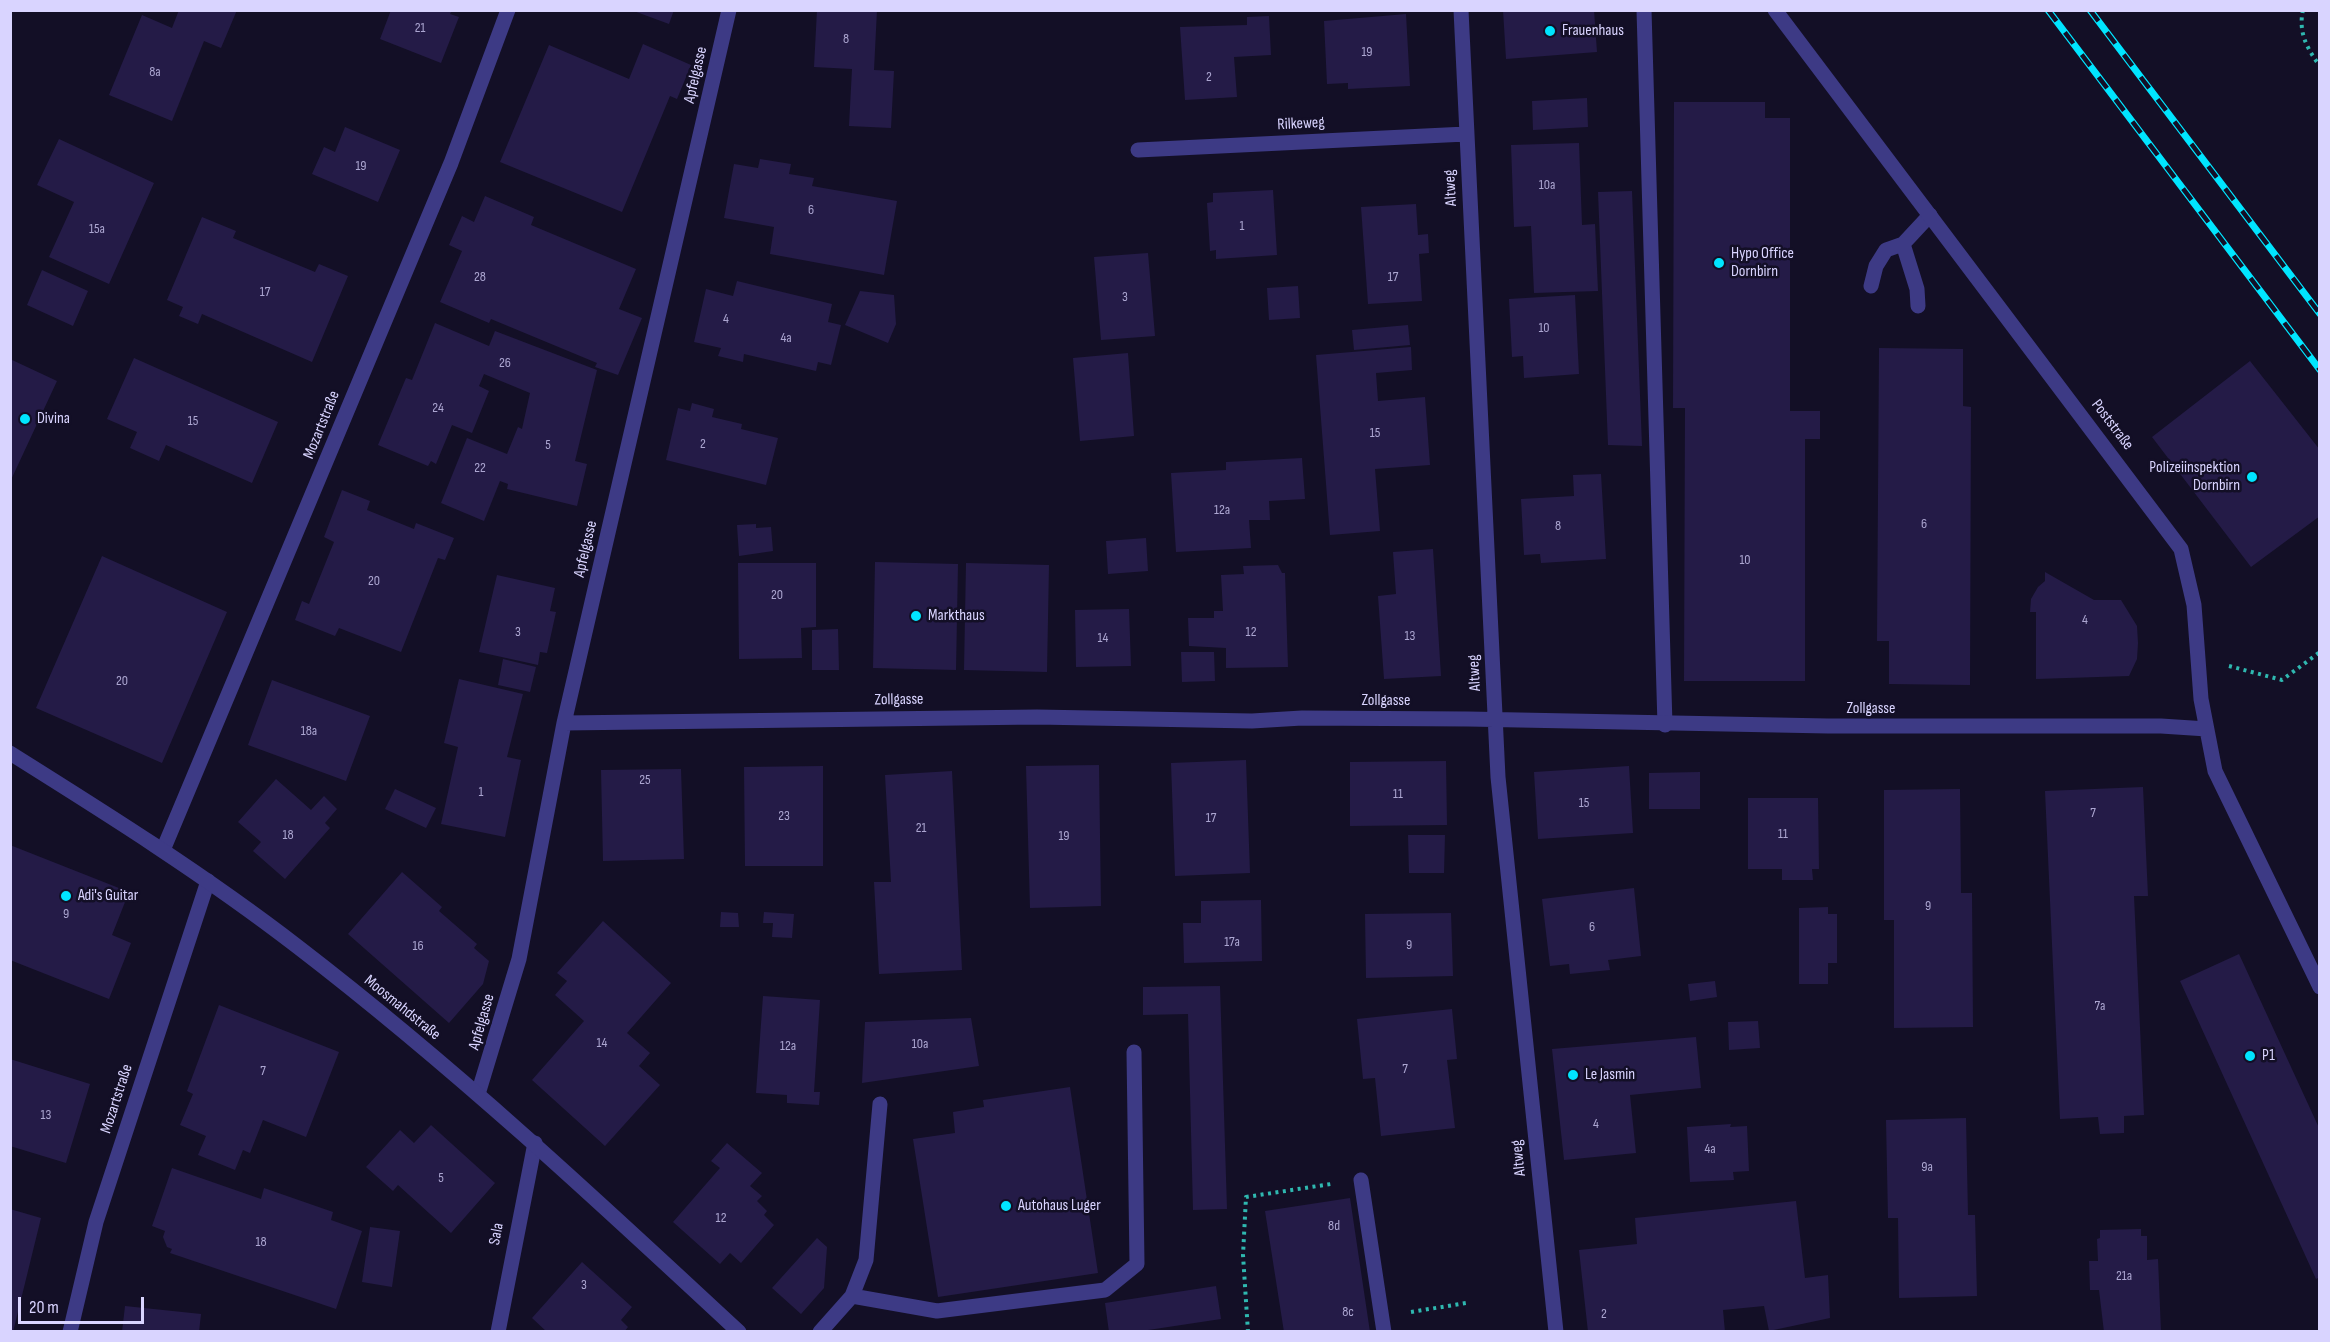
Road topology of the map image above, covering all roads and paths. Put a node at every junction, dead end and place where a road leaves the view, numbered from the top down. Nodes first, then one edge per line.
1 (508, 10) edge
2 (729, 10) edge
3 (1461, 10) edge
4 (1644, 10) edge
5 (1775, 10) edge
6 (2303, 10) edge
7 (2319, 66) edge
8 (1466, 134) junction
9 (1138, 150) dead end
10 (1930, 215) junction
11 (1903, 244) junction
12 (1871, 286) dead end
13 (1918, 306) dead end
14 (2319, 652) edge
15 (2228, 666) dead end
16 (1496, 721) junction
17 (564, 723) junction
18 (1665, 725) junction
19 (2207, 729) junction
20 (10, 753) edge
21 (163, 850) junction
22 (208, 881) junction
23 (2319, 987) edge
24 (1134, 1052) dead end
25 (478, 1094) junction
26 (880, 1104) dead end
27 (535, 1143) junction
28 (1361, 1180) joint
29 (852, 1296) junction
30 (1466, 1303) dead end
31 (1383, 1324) edge
32 (70, 1332) edge
33 (498, 1332) edge
34 (739, 1332) edge
35 (820, 1332) edge
36 (1248, 1332) edge
37 (1556, 1332) edge

1 - 21 street, Mozartstraße
2 - 17 street, Apfelgasse
3 - 8 street, Altweg
4 - 18 street
5 - 10 street, Poststraße
6 - 7 path
8 - 9 street, Rilkeweg
8 - 16 street, Altweg
10 - 11 street
10 - 19 street, Poststraße
11 - 12 street
11 - 13 street
14 - 15 path
16 - 17 street, Zollgasse
16 - 18 street, Zollgasse
16 - 37 street, Altweg
17 - 25 street, Apfelgasse
18 - 19 street, Zollgasse
19 - 23 street, Poststraße
20 - 21 street, Moosmahdstraße
21 - 22 street, Moosmahdstraße
22 - 25 street, Moosmahdstraße
22 - 32 street, Mozartstraße
24 - 29 street
25 - 27 street, Moosmahdstraße
26 - 29 street
27 - 33 street, Sala
27 - 34 street, Moosmahdstraße
28 - 31 street
28 - 36 path
29 - 35 street
30 - 31 path

